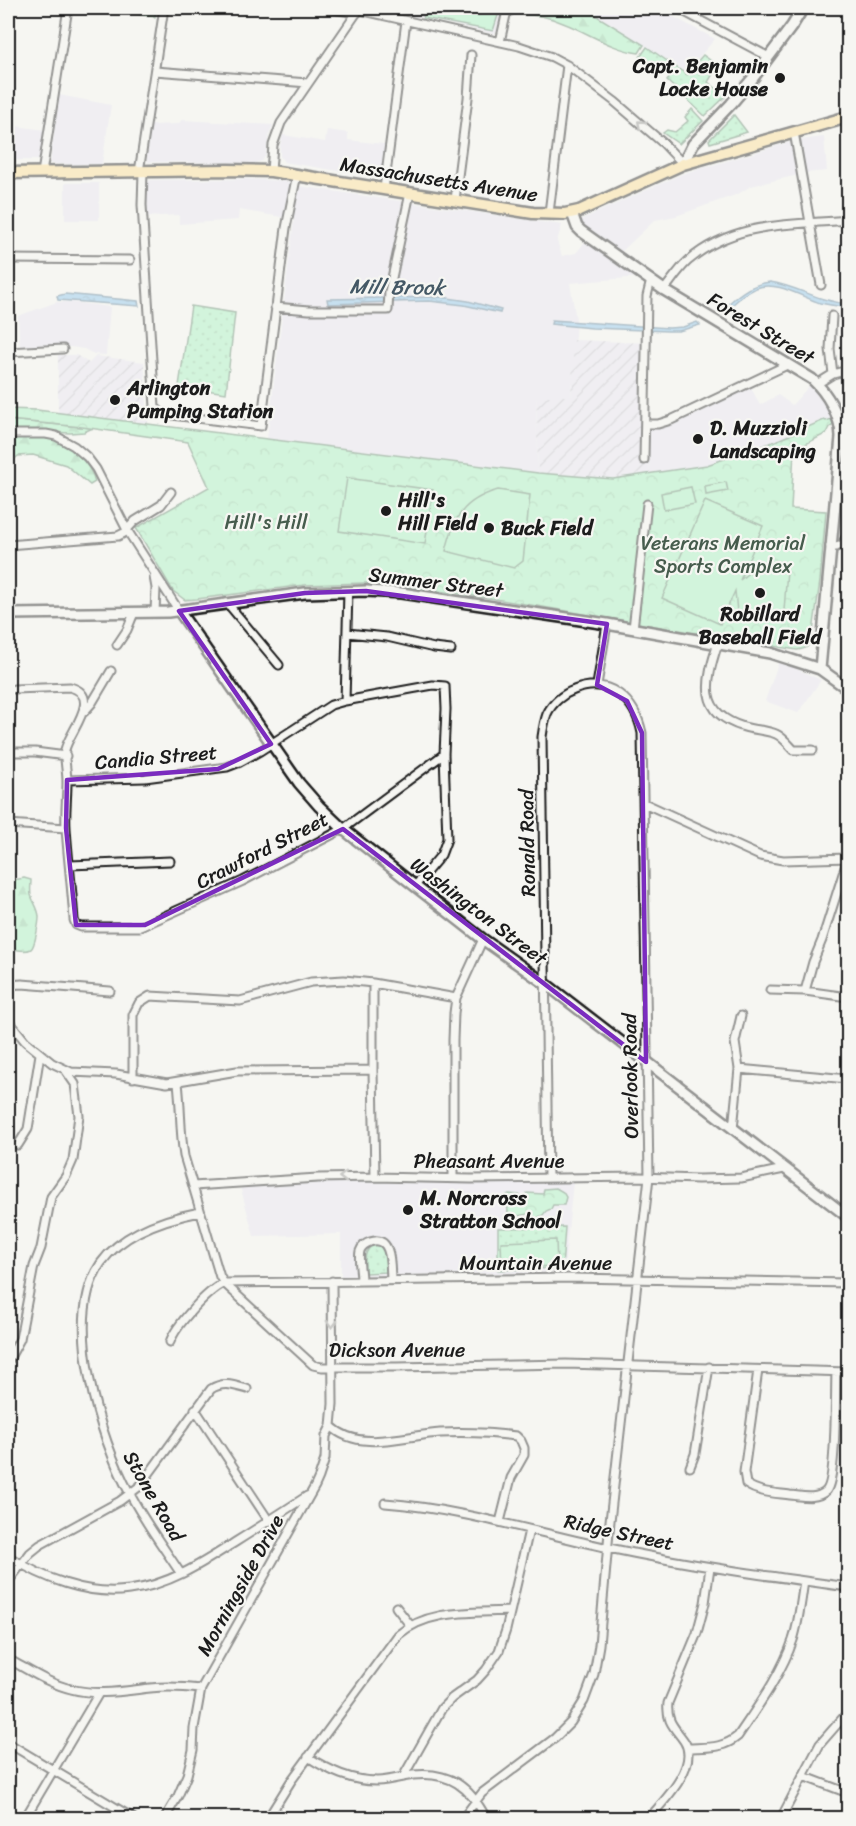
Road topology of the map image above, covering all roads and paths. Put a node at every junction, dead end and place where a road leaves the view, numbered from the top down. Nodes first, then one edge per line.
1 (68, 8) edge
2 (164, 8) edge
3 (327, 8) edge
4 (512, 8) edge
5 (677, 8) edge
6 (803, 8) edge
7 (359, 10) edge
8 (406, 21) junction
9 (500, 42) junction
10 (471, 55) dead end
11 (769, 57) junction
12 (567, 65) junction
13 (155, 70) junction
14 (308, 83) junction
15 (849, 117) edge
16 (833, 121) junction
17 (849, 125) edge
18 (794, 132) junction
19 (683, 164) junction
20 (271, 171) junction
21 (141, 172) junction
22 (8, 173) edge
23 (42, 173) junction
24 (297, 174) junction
25 (384, 189) junction
26 (410, 193) junction
27 (455, 200) junction
28 (549, 213) junction
29 (572, 213) junction
30 (849, 220) edge
31 (810, 224) junction
32 (8, 259) edge
33 (130, 260) dead end
34 (651, 280) junction
35 (821, 285) dead end
36 (664, 290) junction
37 (276, 308) junction
38 (832, 316) dead end
39 (63, 349) dead end
40 (8, 352) edge
41 (787, 365) junction
42 (849, 370) edge
43 (832, 374) junction
44 (817, 384) junction
45 (646, 424) junction
46 (8, 434) edge
47 (644, 460) dead end
48 (171, 492) dead end
49 (647, 504) dead end
50 (127, 531) junction
51 (849, 533) edge
52 (8, 545) edge
53 (830, 546) junction
54 (153, 572) junction
55 (348, 591) junction
56 (228, 604) junction
57 (179, 611) junction
58 (155, 612) junction
59 (134, 613) junction
60 (8, 614) edge
61 (607, 624) junction
62 (633, 629) junction
63 (346, 633) junction
64 (718, 643) junction
65 (117, 645) dead end
66 (451, 650) dead end
67 (279, 665) dead end
68 (820, 669) junction
69 (111, 671) dead end
70 (597, 685) junction
71 (14, 689) dead end
72 (849, 689) edge
73 (345, 701) junction
74 (82, 714) junction
75 (271, 744) junction
76 (813, 750) dead end
77 (8, 752) edge
78 (444, 754) junction
79 (66, 756) junction
80 (67, 780) junction
81 (644, 804) junction
82 (8, 824) edge
83 (66, 828) junction
84 (343, 829) junction
85 (848, 858) edge
86 (170, 861) dead end
87 (70, 865) junction
88 (415, 886) junction
89 (483, 939) junction
90 (373, 983) junction
91 (546, 984) junction
92 (8, 985) edge
93 (770, 990) dead end
94 (110, 991) dead end
95 (805, 991) junction
96 (849, 997) edge
97 (456, 998) junction
98 (741, 1016) dead end
99 (8, 1020) edge
100 (40, 1054) junction
101 (646, 1062) junction
102 (64, 1069) junction
103 (739, 1069) junction
104 (373, 1070) junction
105 (134, 1078) junction
106 (849, 1079) edge
107 (178, 1083) junction
108 (733, 1129) junction
109 (18, 1145) dead end
110 (784, 1169) junction
111 (375, 1177) junction
112 (649, 1177) junction
113 (453, 1178) junction
114 (548, 1178) junction
115 (193, 1186) junction
116 (200, 1212) junction
117 (849, 1217) edge
118 (362, 1280) junction
119 (391, 1280) junction
120 (637, 1280) junction
121 (332, 1281) junction
122 (224, 1283) junction
123 (849, 1283) edge
124 (170, 1342) dead end
125 (8, 1361) edge
126 (628, 1365) junction
127 (332, 1367) junction
128 (709, 1367) junction
129 (758, 1370) junction
130 (836, 1372) junction
131 (849, 1372) edge
132 (247, 1389) dead end
133 (195, 1409) junction
134 (331, 1426) junction
135 (690, 1467) dead end
136 (130, 1494) junction
137 (309, 1495) junction
138 (385, 1503) dead end
139 (269, 1521) junction
140 (500, 1522) junction
141 (530, 1530) junction
142 (607, 1548) junction
143 (8, 1556) edge
144 (20, 1564) junction
145 (710, 1567) junction
146 (181, 1574) junction
147 (804, 1581) junction
148 (8, 1582) edge
149 (849, 1587) edge
150 (396, 1607) dead end
151 (509, 1611) junction
152 (410, 1625) junction
153 (8, 1659) edge
154 (201, 1689) junction
155 (99, 1693) junction
156 (849, 1712) edge
157 (8, 1743) edge
158 (688, 1748) junction
159 (308, 1757) junction
160 (54, 1769) junction
161 (803, 1776) junction
162 (403, 1777) junction
163 (849, 1793) edge
164 (477, 1800) junction
165 (25, 1818) edge
166 (133, 1818) edge
167 (165, 1818) edge
168 (268, 1818) edge
169 (464, 1818) edge
170 (486, 1818) edge
171 (649, 1818) edge
172 (781, 1818) edge

1 - 23 street
2 - 13 street
3 - 7 street
4 - 9 street
5 - 11 street
6 - 11 street
7 - 8 street
7 - 14 street
8 - 9 street
8 - 25 street
9 - 12 street
10 - 27 street
11 - 19 street
19 -> 12 street
12 - 28 street
13 - 14 street
13 - 21 street
14 - 20 street
15 - 16 main road, Massachusetts Avenue
16 - 17 street
16 - 18 main road, Massachusetts Avenue
18 - 19 main road, Massachusetts Avenue
18 - 31 street
19 - 29 main road, Massachusetts Avenue
20 - 21 main road, Massachusetts Avenue
20 - 24 main road, Massachusetts Avenue
21 - 23 main road, Massachusetts Avenue
21 - 37 street
22 - 23 main road, Massachusetts Avenue
24 - 25 main road, Massachusetts Avenue
24 - 37 street
25 - 26 main road, Massachusetts Avenue
26 - 27 main road, Massachusetts Avenue
26 - 37 street
27 - 28 main road, Massachusetts Avenue
28 - 29 main road, Massachusetts Avenue
29 - 34 street, Forest Street
30 - 31 street
31 - 35 street
31 - 36 street
32 - 33 street
34 - 36 street, Forest Street
34 - 45 street
36 - 41 street, Forest Street
38 - 43 street
39 - 40 street
41 - 44 street, Forest Street
41 - 45 street
42 - 43 street
43 - 44 street
44 - 53 street, Forest Street
45 - 47 street
46 - 50 street, Washington Street
48 - 50 street
49 - 62 street
50 - 52 street
50 - 54 street, Washington Street
51 - 53 street
53 - 68 street, Forest Street
54 - 57 street, Washington Street
54 - 58 street, Washington Street
55 - 56 street, Summer Street
55 - 61 street, Summer Street
55 - 63 street
56 - 57 street, Summer Street
56 - 67 street
57 - 58 street, Summer Street
57 - 75 street, Washington Street
58 - 59 street, Summer Street
59 - 60 street, Summer Street
59 - 65 street
61 - 62 street, Summer Street
61 - 70 street
62 - 64 street, Summer Street
63 - 66 street
63 - 73 street
64 - 68 street, Summer Street
64 - 76 street
68 - 72 street, Summer Street
69 - 74 street
70 - 81 street, Overlook Road
70 - 91 street, Ronald Road
71 - 74 street
73 - 75 street, Candia Street
73 - 78 street, Candia Street
74 - 79 street
75 - 80 street, Candia Street
75 - 84 street, Washington Street
77 - 79 street
78 - 84 street, Crawford Street
78 - 88 street
79 - 80 street
80 - 83 street
81 - 85 street
81 - 101 street, Overlook Road
82 - 83 street
83 - 87 street
84 - 87 street, Crawford Street
84 - 88 street, Washington Street
85 - 95 street
86 - 87 street
88 - 89 street, Washington Street
89 - 91 street, Washington Street
89 - 97 street
90 - 97 street
90 - 104 street
90 - 105 street
91 - 101 street, Washington Street
91 - 114 street, Ronald Road
92 - 94 street
93 - 95 street
95 - 96 street
97 - 113 street
98 - 103 street
99 - 100 street
100 - 102 street
100 - 109 street
101 - 108 street, Washington Street
101 - 112 street, Overlook Road
102 - 105 street
102 - 125 street
103 - 106 street
103 - 108 street
104 - 107 street
104 - 111 street
105 - 107 street
107 - 115 street, Dickson Avenue
108 - 110 street, Washington Street
110 - 112 street, Pheasant Avenue
110 - 117 street, Washington Street
111 - 113 street, Pheasant Avenue
111 -> 115 street, Pheasant Avenue
112 - 114 street, Pheasant Avenue
112 - 120 street, Overlook Road
113 - 114 street, Pheasant Avenue
115 - 116 street, Dickson Avenue
116 - 122 street, Dickson Avenue
116 - 136 street, Stone Road
118 - 119 street, Mountain Avenue
118 - 119 street
118 - 121 street, Mountain Avenue
119 - 120 street, Mountain Avenue
120 - 123 street, Mountain Avenue
120 - 126 street, Overlook Road
121 - 122 street, Mountain Avenue
121 -> 127 street, Morningside Drive
122 - 124 street
122 - 127 street, Dickson Avenue
126 - 127 street, Dickson Avenue
126 - 128 street, Dickson Avenue
126 - 142 street, Overlook Road
127 - 134 street, Morningside Drive
128 - 129 street, Dickson Avenue
128 - 135 street
129 - 130 street, Dickson Avenue
129 - 130 street
130 - 131 street, Dickson Avenue
132 - 133 street
133 - 136 street
133 - 139 street
134 - 137 street, Morningside Drive
134 - 140 street
136 - 144 street
136 - 146 street, Stone Road
137 - 139 street
137 - 154 street, Morningside Drive
138 - 140 street, Ridge Street
139 - 146 street
140 - 141 street, Ridge Street
141 - 142 street, Ridge Street
141 - 151 street
142 - 145 street, Ridge Street
142 - 164 street, Overlook Road
143 - 144 street
144 - 146 street
144 - 148 street
145 - 147 street, Ridge Street
145 - 158 street
147 - 149 street, Ridge Street
147 - 158 street
150 - 152 street
151 - 152 street
151 - 162 street
152 - 159 street
153 - 155 street
154 - 155 street
154 - 167 street, Morningside Drive
155 - 160 street
156 - 161 street
157 - 160 street
158 - 171 street
159 - 162 street
159 - 168 street
160 - 165 street
160 - 166 street
161 - 163 street
161 - 172 street
162 - 164 street
164 - 169 street, Overlook Road
164 - 170 street

